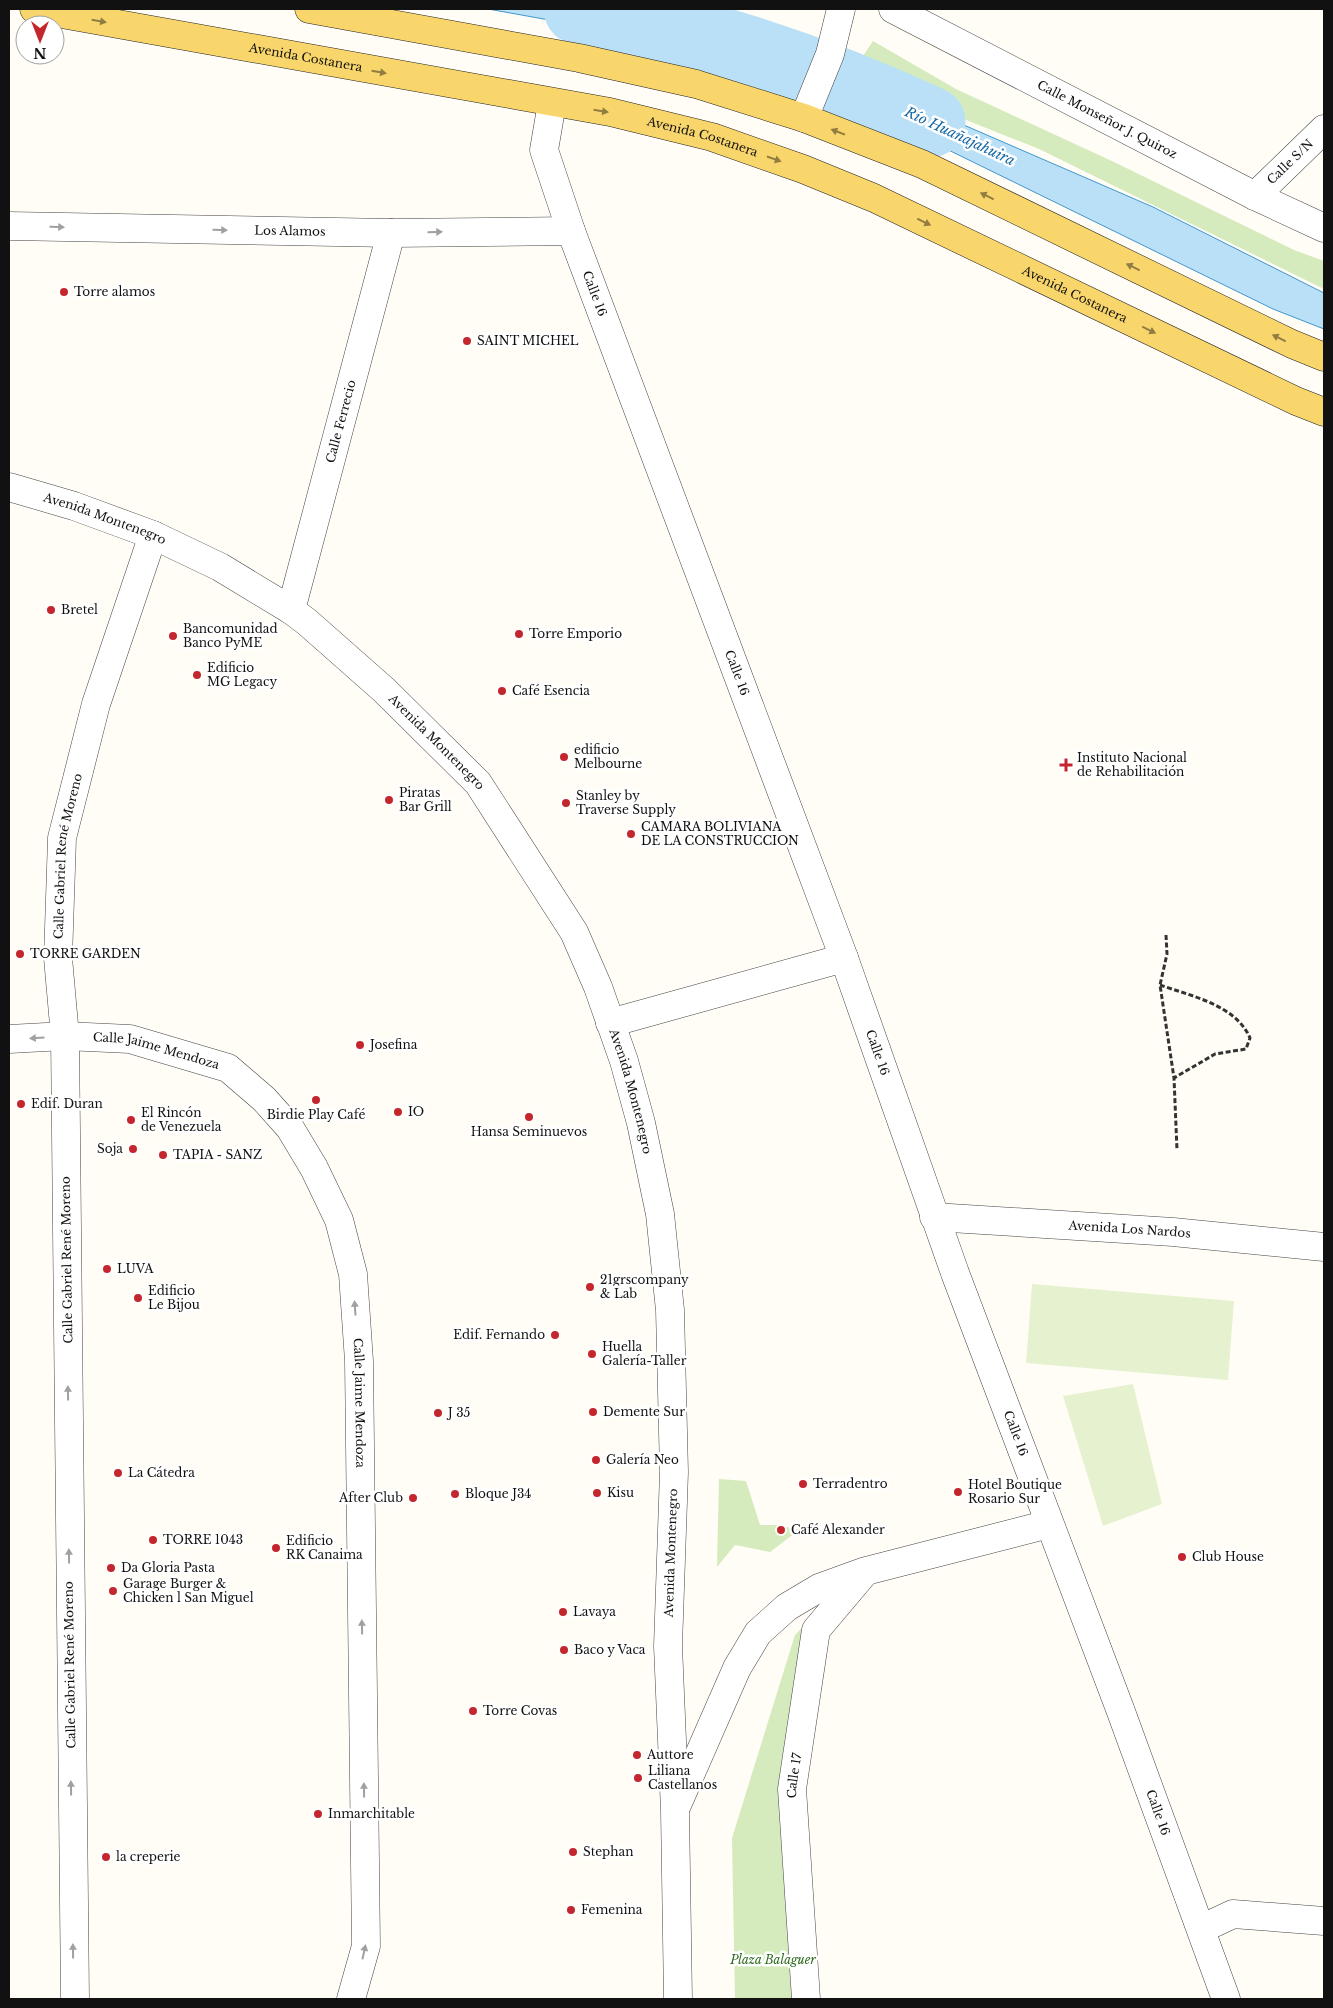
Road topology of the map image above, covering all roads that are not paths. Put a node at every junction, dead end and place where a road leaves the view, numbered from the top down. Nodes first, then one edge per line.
1 (34, 9) edge
2 (309, 9) edge
3 (841, 9) edge
4 (893, 9) edge
5 (552, 103) junction
6 (808, 108) junction
7 (1324, 129) edge
8 (1256, 196) junction
9 (9, 226) edge
10 (1324, 228) edge
11 (571, 231) junction
12 (391, 232) junction
13 (1324, 357) edge
14 (1324, 412) edge
15 (9, 487) edge
16 (153, 535) junction
17 (291, 610) junction
18 (844, 958) junction
19 (610, 1023) junction
20 (65, 1036) junction
21 (9, 1039) edge
22 (934, 1216) junction
23 (1324, 1248) edge
24 (1049, 1524) junction
25 (866, 1571) junction
26 (674, 1811) junction
27 (1324, 1921) edge
28 (1201, 1929) junction
29 (75, 1999) edge
30 (351, 1999) edge
31 (678, 1999) edge
32 (806, 1999) edge
33 (1226, 1999) edge

1 -> 5 main road, Avenida Costanera
2 - 6 main road
3 - 6 street
4 - 8 street, Calle Monseñor J. Quiroz
5 - 11 street, Calle 16
5 -> 14 main road, Avenida Costanera
13 -> 6 main road
7 - 8 street, Calle S/N
8 - 10 street, Calle Monseñor J. Quiroz
9 -> 12 street, Los Alamos
12 -> 11 street, Los Alamos
11 - 18 street, Calle 16
12 - 17 street, Calle Ferrecio
15 - 16 street, Avenida Montenegro
16 - 17 street, Avenida Montenegro
16 - 20 street, Calle Gabriel René Moreno
17 - 19 street, Avenida Montenegro
18 - 19 street
18 - 22 street, Calle 16
19 - 26 street, Avenida Montenegro
20 -> 21 street, Calle Jaime Mendoza
29 -> 20 street, Calle Gabriel René Moreno
30 -> 20 street, Calle Jaime Mendoza
22 - 23 street, Avenida Los Nardos
22 - 24 street, Calle 16
24 - 25 street
24 - 28 street, Calle 16
25 - 26 street
25 - 32 street, Calle 17
26 - 31 street, Avenida Montenegro
27 - 28 street
28 - 33 street, Calle 16

